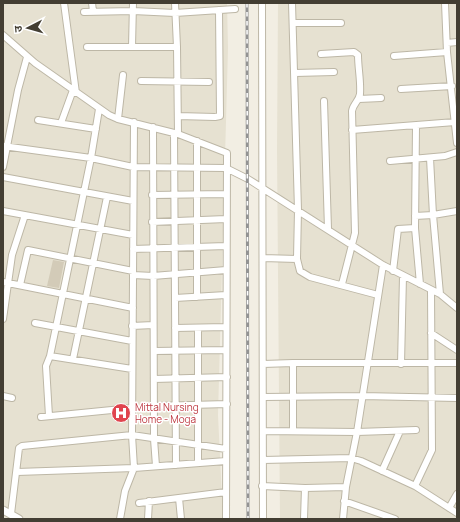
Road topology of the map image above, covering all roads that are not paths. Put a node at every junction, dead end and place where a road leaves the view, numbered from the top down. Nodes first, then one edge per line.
1 (64, 3) edge
2 (92, 3) edge
3 (133, 3) edge
4 (176, 3) edge
5 (262, 3) edge
6 (292, 3) edge
7 (445, 3) edge
8 (235, 9) dead end
9 (219, 10) junction
10 (93, 11) junction
11 (133, 11) junction
12 (84, 12) dead end
13 (175, 13) junction
14 (293, 23) junction
15 (341, 23) dead end
16 (3, 35) edge
17 (447, 42) junction
18 (457, 42) edge
19 (88, 47) dead end
20 (132, 47) junction
21 (177, 47) junction
22 (447, 52) junction
23 (321, 54) dead end
24 (394, 56) dead end
25 (27, 57) junction
26 (334, 72) dead end
27 (295, 73) junction
28 (123, 75) dead end
29 (141, 81) dead end
30 (178, 82) junction
31 (209, 82) dead end
32 (454, 83) edge
33 (401, 89) dead end
34 (75, 91) junction
35 (381, 98) dead end
36 (359, 99) junction
37 (324, 101) dead end
38 (99, 109) junction
39 (178, 116) junction
40 (456, 118) edge
41 (118, 119) junction
42 (38, 120) dead end
43 (134, 122) junction
44 (62, 123) junction
45 (416, 126) junction
46 (153, 127) junction
47 (96, 129) junction
48 (352, 130) junction
49 (176, 134) junction
50 (197, 141) junction
51 (457, 143) edge
52 (5, 147) edge
53 (457, 152) edge
54 (91, 158) junction
55 (416, 158) junction
56 (430, 158) junction
57 (390, 161) dead end
58 (3, 167) edge
59 (133, 167) junction
60 (152, 168) junction
61 (174, 168) junction
62 (197, 168) junction
63 (226, 168) junction
64 (3, 177) edge
65 (263, 188) junction
66 (83, 192) junction
67 (174, 194) junction
68 (196, 194) junction
69 (226, 194) junction
70 (152, 195) junction
71 (107, 197) junction
72 (133, 202) junction
73 (298, 210) junction
74 (3, 211) edge
75 (457, 211) edge
76 (25, 215) junction
77 (433, 215) junction
78 (415, 216) junction
79 (226, 219) junction
80 (197, 221) junction
81 (152, 222) junction
82 (174, 222) junction
83 (76, 225) junction
84 (415, 228) junction
85 (100, 229) junction
86 (328, 229) junction
87 (133, 235) junction
88 (226, 246) junction
89 (353, 246) junction
90 (197, 247) junction
91 (153, 248) junction
92 (174, 248) junction
93 (133, 249) junction
94 (69, 258) junction
95 (263, 258) junction
96 (297, 259) junction
97 (93, 263) junction
98 (383, 265) junction
99 (226, 270) junction
100 (393, 271) junction
101 (197, 272) junction
102 (133, 273) junction
103 (174, 274) junction
104 (153, 276) junction
105 (403, 276) junction
106 (5, 282) edge
107 (342, 284) junction
108 (420, 284) junction
109 (20, 285) junction
110 (431, 290) junction
111 (62, 294) junction
112 (440, 294) junction
113 (226, 295) junction
114 (378, 295) junction
115 (197, 297) junction
116 (84, 298) junction
117 (175, 298) junction
118 (133, 308) junction
119 (457, 308) edge
120 (3, 319) edge
121 (35, 323) dead end
122 (154, 325) junction
123 (55, 326) junction
124 (132, 326) junction
125 (226, 327) junction
126 (175, 328) junction
127 (198, 328) junction
128 (78, 330) junction
129 (431, 333) junction
130 (132, 341) junction
131 (226, 350) junction
132 (457, 350) edge
133 (154, 351) junction
134 (175, 351) junction
135 (198, 351) junction
136 (50, 356) junction
137 (73, 359) junction
138 (367, 362) junction
139 (293, 363) junction
140 (457, 363) edge
141 (263, 364) junction
142 (401, 364) junction
143 (431, 364) junction
144 (132, 369) junction
145 (227, 377) junction
146 (154, 378) junction
147 (175, 378) junction
148 (198, 378) junction
149 (3, 396) edge
150 (362, 396) junction
151 (263, 397) junction
152 (294, 397) junction
153 (12, 398) dead end
154 (431, 398) junction
155 (457, 398) edge
156 (227, 404) junction
157 (197, 405) junction
158 (154, 406) junction
159 (175, 406) junction
160 (132, 408) junction
161 (49, 416) junction
162 (41, 417) dead end
163 (416, 430) dead end
164 (263, 431) junction
165 (293, 431) junction
166 (400, 431) junction
167 (356, 432) junction
168 (132, 435) junction
169 (154, 439) junction
170 (174, 442) junction
171 (197, 445) junction
172 (226, 449) junction
173 (351, 458) junction
174 (263, 460) junction
175 (226, 461) junction
176 (198, 463) junction
177 (176, 465) junction
178 (156, 466) junction
179 (134, 468) junction
180 (382, 471) junction
181 (17, 472) junction
182 (262, 486) junction
183 (415, 486) junction
184 (346, 487) junction
185 (305, 488) junction
186 (226, 492) junction
187 (457, 494) edge
188 (179, 498) junction
189 (149, 501) junction
190 (344, 501) junction
191 (139, 502) dead end
192 (449, 508) junction
193 (3, 510) edge
194 (457, 513) edge
195 (11, 514) junction
196 (19, 519) edge
197 (120, 519) edge
198 (148, 519) edge
199 (181, 519) edge
200 (226, 519) edge
201 (263, 519) edge
202 (304, 519) edge
203 (343, 519) edge
204 (395, 519) edge

1 - 34 street
2 - 10 street
3 - 11 street
4 - 13 street
5 - 65 street
6 - 14 street
7 - 17 street
8 - 9 street
9 - 13 street
9 - 39 street
10 - 11 street
10 - 12 street
11 - 13 street
11 - 20 street
13 - 21 street
14 - 15 street
14 - 27 street
16 - 25 street
17 - 18 street
17 - 22 street
19 - 20 street
20 - 21 street
21 - 30 street
22 - 24 street
22 - 32 street
23 - 36 street
25 - 34 street
25 - 52 street
26 - 27 street
27 - 73 street
28 - 41 street
29 - 30 street
30 - 31 street
30 - 39 street
32 - 33 street
32 - 40 street
34 - 38 street
34 - 44 street
35 - 36 street
36 - 48 street
37 - 86 street
38 - 41 street
38 - 47 street
39 - 49 street
40 - 45 street
40 - 51 street
41 - 43 street
42 - 44 street
43 - 46 street
43 - 59 street
44 - 47 street
45 - 48 street
45 - 55 street
46 - 49 street
46 - 60 street
47 - 54 street
48 - 89 street
49 - 50 street
49 - 61 street
50 - 62 street
50 - 63 street
52 - 54 street
52 - 58 street
53 - 56 street
54 - 59 street
54 - 66 street
55 - 56 street
55 - 57 street
55 - 78 street
56 - 77 street
59 - 60 street
59 - 72 street
60 - 61 street
60 - 70 street
61 - 62 street
61 - 67 street
62 - 63 street
62 - 68 street
63 - 65 street
63 - 69 street
64 - 66 street
65 - 73 street
65 - 95 street
66 - 71 street
66 - 83 street
67 - 68 street
67 - 70 street
67 - 82 street
68 - 69 street
68 - 80 street
69 - 79 street
70 - 81 street
71 - 72 street
71 - 85 street
72 - 87 street
73 - 86 street
73 - 96 street
74 - 76 street
75 - 77 street
76 - 83 street
76 - 106 street
77 - 78 street
77 - 112 street
78 - 84 street
79 - 80 street
79 - 88 street
80 - 82 street
80 - 90 street
81 - 82 street
81 - 91 street
82 - 92 street
83 - 85 street
83 - 94 street
84 - 100 street
84 - 108 street
85 - 87 street
85 - 97 street
86 - 89 street
87 - 93 street
88 - 90 street
88 - 99 street
89 - 98 street
89 - 107 street
90 - 92 street
90 - 101 street
91 - 92 street
91 - 93 street
91 - 104 street
92 - 103 street
93 - 102 street
94 - 97 street
94 - 109 street
94 - 111 street
95 - 96 street
95 - 141 street
96 - 107 street
97 - 102 street
97 - 116 street
98 - 100 street
98 - 114 street
99 - 101 street
99 - 113 street
100 - 105 street
101 - 103 street
101 - 115 street
102 - 104 street
102 - 118 street
103 - 104 street
103 - 117 street
104 - 122 street
105 - 108 street
105 - 142 street
106 - 109 street
106 - 120 street
107 - 114 street
108 - 110 street
109 - 111 street
110 - 112 street
110 - 129 street
111 - 116 street
111 - 123 street
112 - 119 street
113 - 115 street
113 - 125 street
114 - 138 street
115 - 117 street
116 - 118 street
116 - 128 street
117 - 126 street
118 - 124 street
121 - 123 street
122 - 124 street
122 - 133 street
123 - 128 street
123 - 136 street
124 - 130 street
125 - 127 street
125 - 131 street
126 - 127 street
126 - 134 street
127 - 135 street
128 - 130 street
128 - 137 street
129 - 132 street
129 - 143 street
130 - 144 street
131 - 135 street
131 - 145 street
133 - 134 street
133 - 146 street
134 - 135 street
134 - 147 street
135 - 148 street
136 - 137 street
136 - 161 street
137 - 144 street
138 - 139 street
138 - 142 street
138 - 150 street
139 - 141 street
139 - 152 street
140 - 143 street
141 - 151 street
142 - 143 street
143 - 154 street
144 - 160 street
145 - 148 street
145 - 156 street
146 - 147 street
146 - 158 street
147 - 148 street
147 - 159 street
148 - 157 street
149 - 153 street
150 - 152 street
150 - 154 street
150 - 167 street
151 - 152 street
151 - 164 street
152 - 165 street
154 - 155 street
154 - 183 street
156 - 157 street
156 - 172 street
157 - 159 street
157 - 171 street
158 - 159 street
158 - 169 street
159 - 170 street
160 - 161 street
160 - 168 street
161 - 162 street
163 - 166 street
164 - 165 street
164 - 174 street
165 - 167 street
166 - 167 street
166 - 180 street
167 - 173 street
168 - 169 street
168 - 179 street
168 - 181 street
169 - 170 street
169 - 178 street
170 - 171 street
170 - 177 street
171 - 172 street
171 - 176 street
172 - 175 street
173 - 174 street
173 - 180 street
173 - 184 street
174 - 182 street
175 - 176 street
175 - 186 street
176 - 177 street
177 - 178 street
178 - 179 street
179 - 181 street
179 - 197 street
180 - 183 street
181 - 195 street
182 - 185 street
182 - 201 street
183 - 192 street
184 - 185 street
184 - 190 street
185 - 202 street
186 - 188 street
186 - 200 street
187 - 192 street
188 - 189 street
188 - 199 street
189 - 191 street
189 - 198 street
190 - 203 street
190 - 204 street
192 - 194 street
193 - 195 street
195 - 196 street

